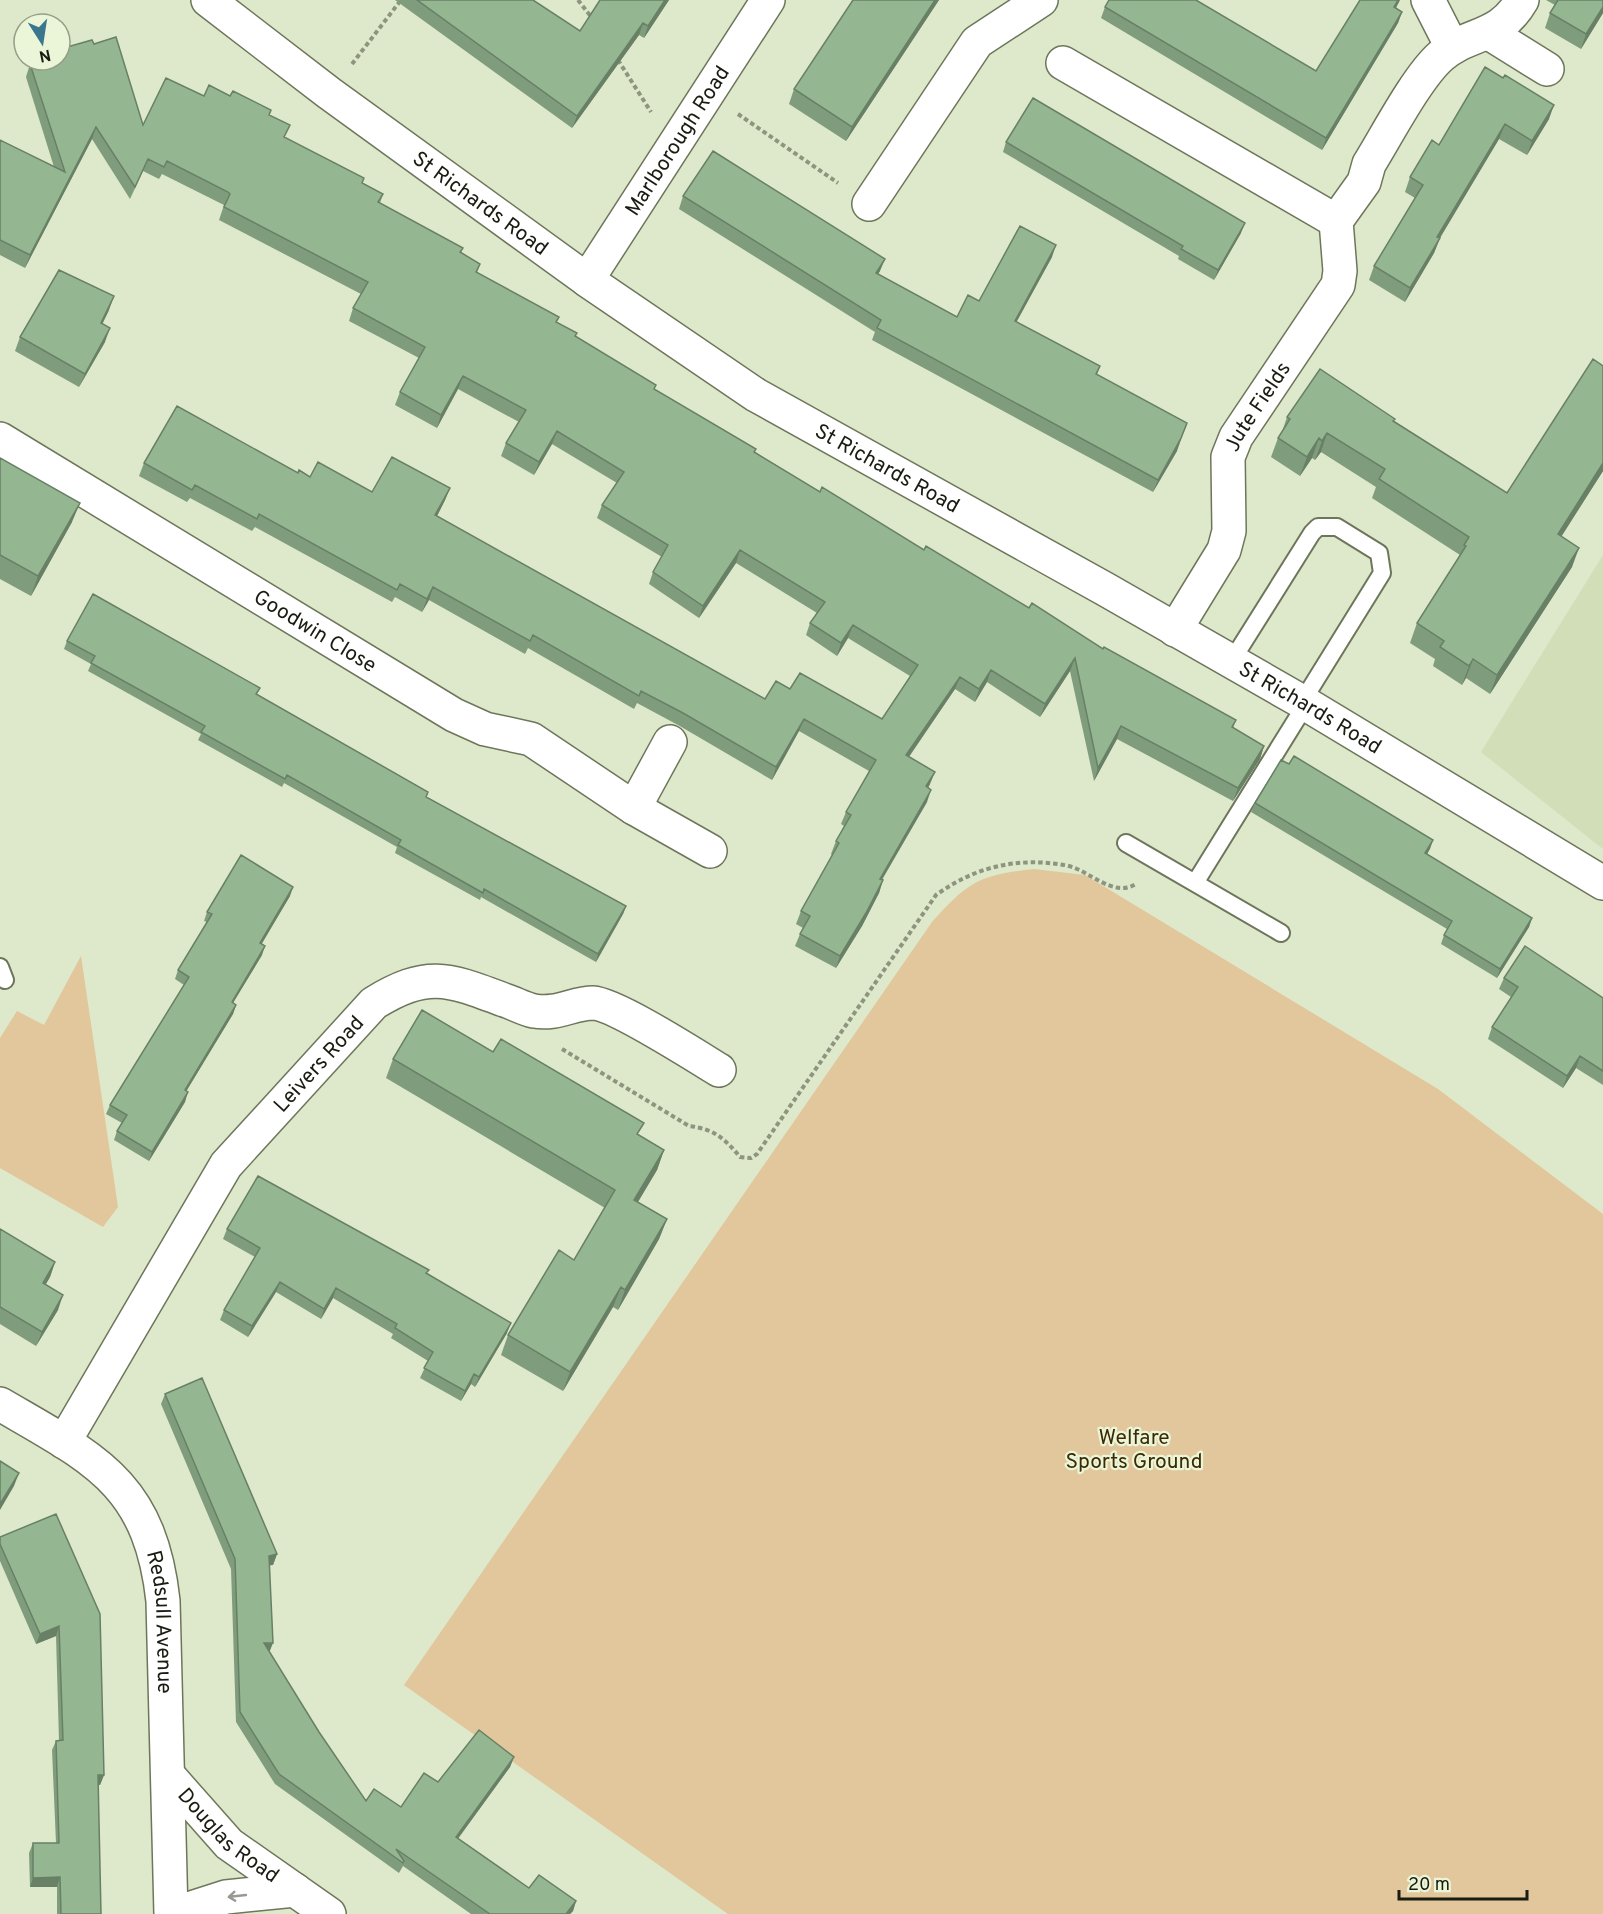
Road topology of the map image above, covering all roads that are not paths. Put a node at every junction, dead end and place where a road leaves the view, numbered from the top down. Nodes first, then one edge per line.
1 (208, 0) edge
2 (768, 0) edge
3 (1041, 0) edge
4 (1428, 0) edge
5 (1522, 0) edge
6 (1489, 33) junction
7 (1452, 47) junction
8 (1063, 63) dead end
9 (1547, 69) dead end
10 (869, 204) road end
11 (1336, 220) junction
12 (587, 280) junction
13 (0, 440) edge
14 (1175, 630) junction
15 (1232, 662) junction
16 (1304, 704) junction
17 (670, 742) dead end
18 (634, 808) junction
19 (1126, 843) dead end
20 (710, 851) dead end
21 (1195, 883) junction
22 (1603, 883) edge
23 (1281, 933) dead end
24 (719, 1070) dead end
25 (0, 1404) edge
26 (64, 1442) junction
27 (168, 1775) junction
28 (295, 1890) junction
29 (172, 1914) edge
30 (329, 1914) edge

1 - 12 street, St Richards Road
2 - 12 street, Marlborough Road
3 - 10 street
4 - 7 street
5 - 6 street
6 - 7 street
6 - 9 street
7 - 11 street
8 - 11 street
11 - 14 street, Jute Fields
12 - 14 street, St Richards Road
13 - 18 street, Goodwin Close
14 - 15 street, St Richards Road
15 - 16 street, St Richards Road
15 - 16 lane
16 - 21 lane
16 - 22 street, St Richards Road
17 - 18 street
18 - 20 street, Goodwin Close
19 - 21 lane
21 - 23 lane
24 - 26 street, Leivers Road
25 - 26 street, Redsull Avenue
26 - 27 street, Redsull Avenue
27 - 28 street, Douglas Road
27 - 29 street, Redsull Avenue
28 -> 29 street, Douglas Road
28 - 30 street, Douglas Road

